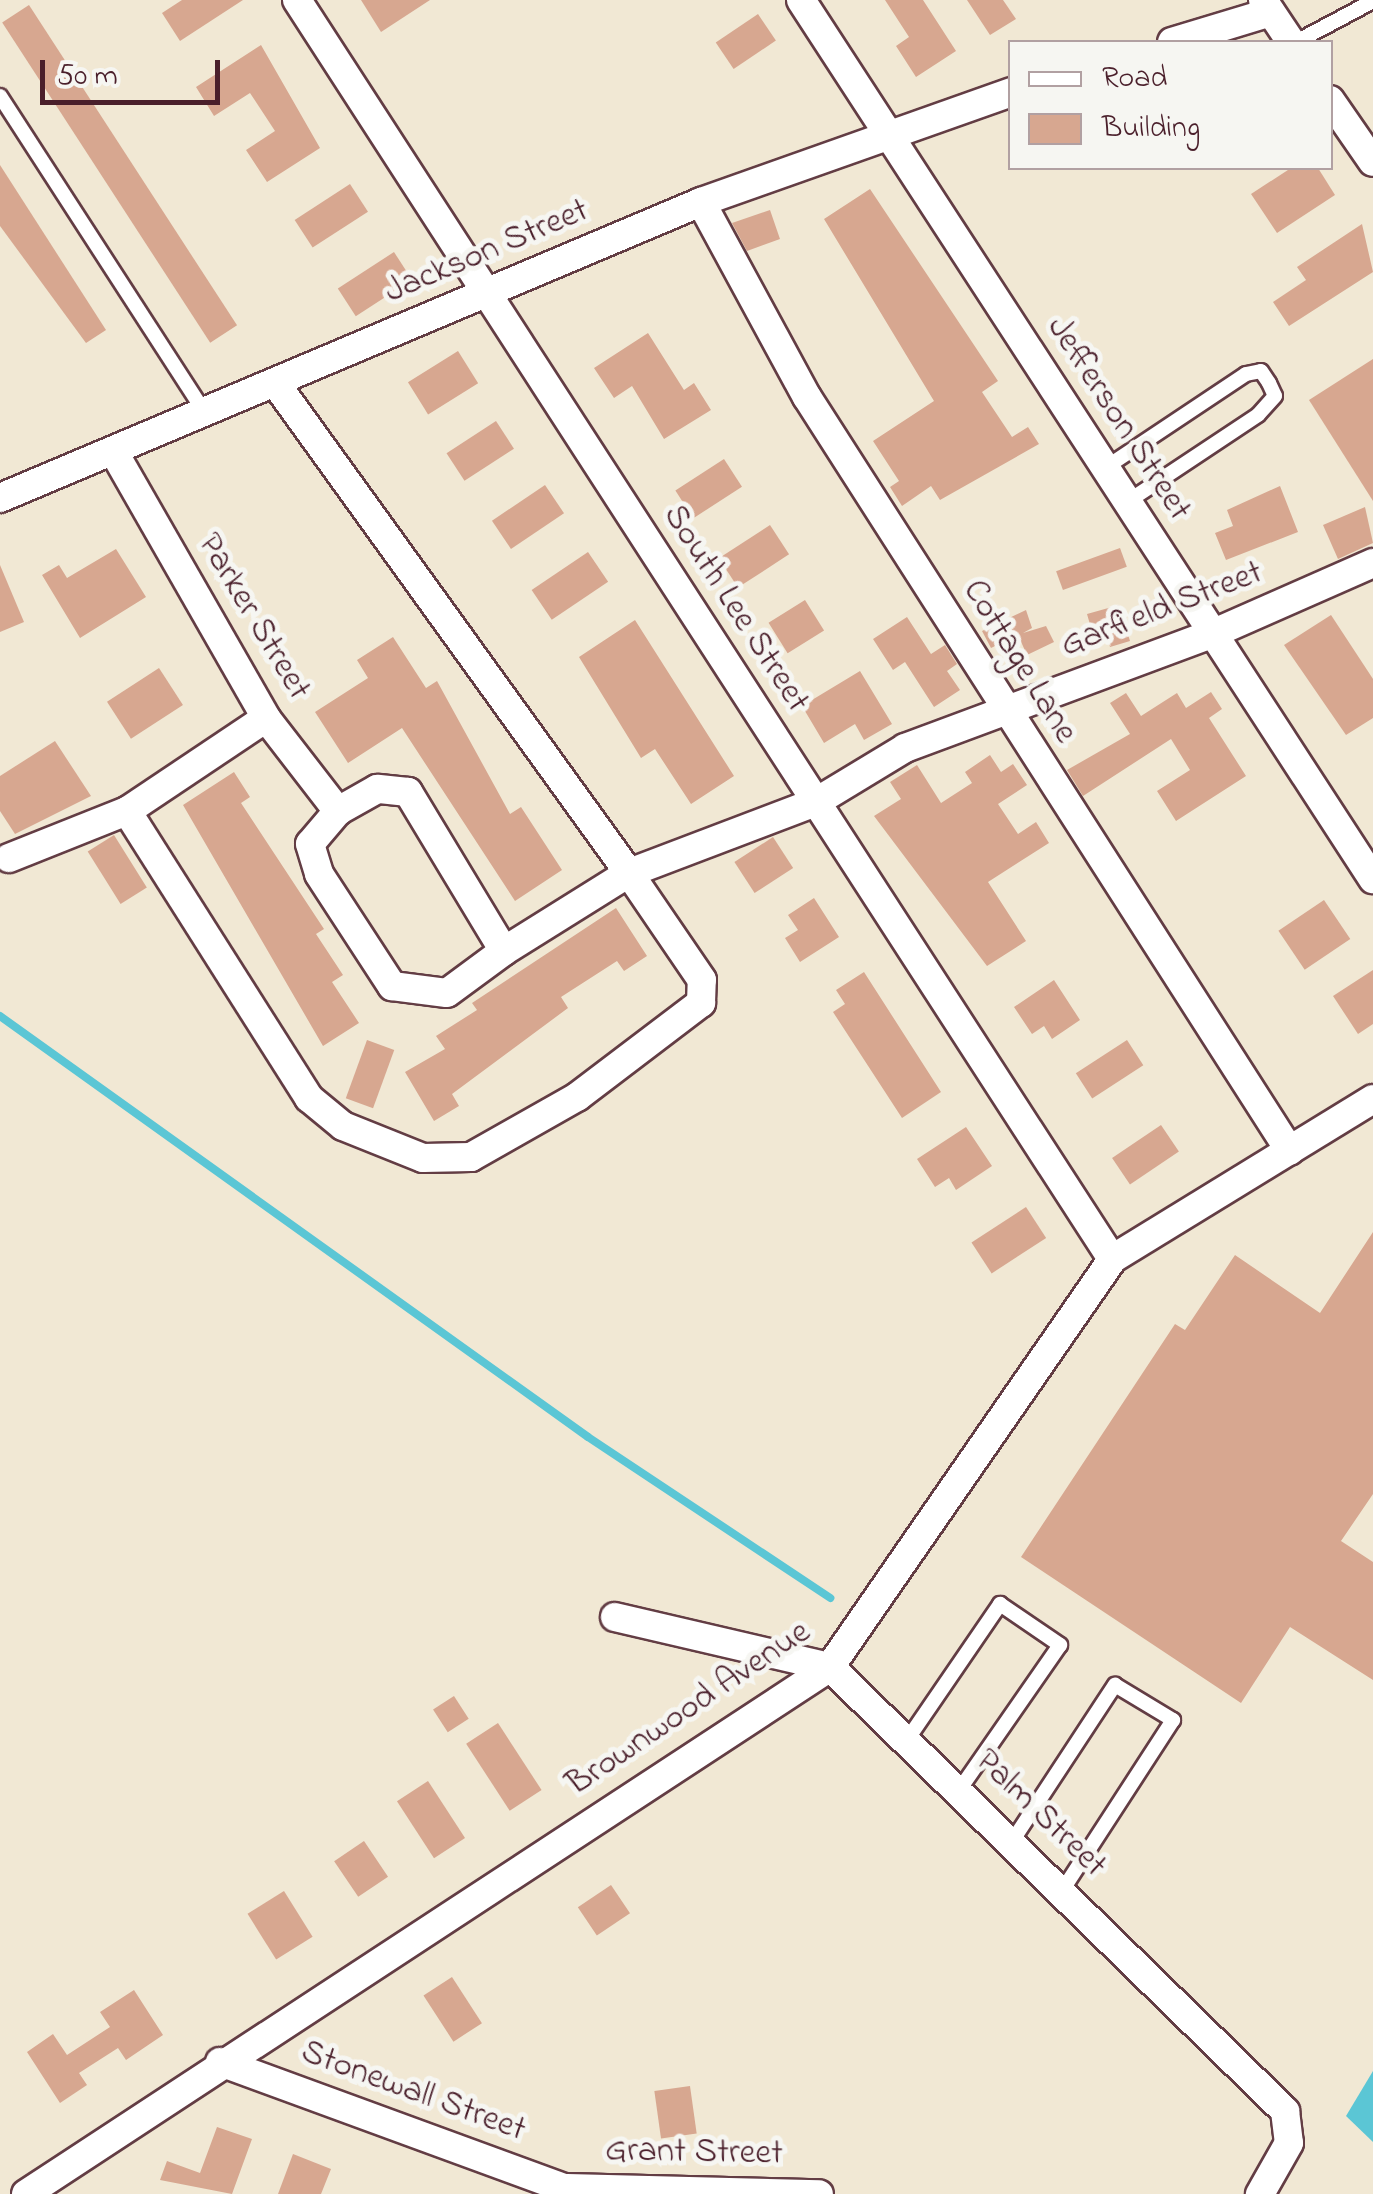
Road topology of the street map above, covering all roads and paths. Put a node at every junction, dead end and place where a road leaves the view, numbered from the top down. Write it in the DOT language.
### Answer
graph roads {
  1 [pos="297,0"];
  2 [pos="801,0"];
  3 [pos="1373,1"];
  4 [pos="1267,6"];
  5 [pos="1177,40"];
  6 [pos="1292,40"];
  7 [pos="1298,40"];
  8 [pos="1008,93"];
  9 [pos="0,96"];
  10 [pos="1333,104"];
  11 [pos="888,130"];
  12 [pos="1373,162"];
  13 [pos="701,202"];
  14 [pos="485,292"];
  15 [pos="276,384"];
  16 [pos="206,414"];
  17 [pos="114,454"];
  18 [pos="1105,468"];
  19 [pos="0,498"];
  20 [pos="1127,502"];
  21 [pos="1373,564"];
  22 [pos="1212,634"];
  23 [pos="1004,710"];
  24 [pos="266,718"];
  25 [pos="816,802"];
  26 [pos="128,811"];
  27 [pos="338,812"];
  28 [pos="8,858"];
  29 [pos="629,873"];
  30 [pos="1373,879"];
  31 [pos="504,951"];
  32 [pos="1373,1099"];
  33 [pos="1290,1150"];
  34 [pos="1112,1258"];
  35 [pos="615,1616"];
  36 [pos="830,1667"];
  37 [pos="907,1740"];
  38 [pos="960,1789"];
  39 [pos="1013,1840"];
  40 [pos="1064,1888"];
  41 [pos="220,2062"];
  42 [pos="574,2191"];
  43 [pos="26,2194"];
  44 [pos="819,2194"];
  45 [pos="1260,2194"];
  1 -- 14 [label="street, South Lee Street"];
  2 -- 11 [label="street, Jefferson Street"];
  3 -- 7 [label="lane"];
  4 -- 5 [label="street"];
  4 -- 6 [label="street"];
  8 -- 11 [label="street, Jackson Street"];
  9 -- 16 [label="lane"];
  10 -- 12 [label="street"];
  11 -- 13 [label="street, Jackson Street"];
  11 -- 18 [label="street, Jefferson Street"];
  13 -- 14 [label="street, Jackson Street"];
  13 -- 23 [label="street, Cottage Lane"];
  14 -- 15 [label="street, Jackson Street"];
  14 -- 25 [label="street, South Lee Street"];
  15 -- 16 [label="street, Jackson Street"];
  15 -- 29 [label="street"];
  16 -- 17 [label="street, Jackson Street"];
  17 -- 19 [label="street, Jackson Street"];
  17 -- 24 [label="street, Parker Street"];
  18 -- 20 [label="street, Jefferson Street"];
  18 -- 20 [label="lane"];
  20 -- 22 [label="street, Jefferson Street"];
  21 -- 22 [label="street, Garfield Street"];
  22 -- 23 [label="street, Garfield Street"];
  22 -- 30 [label="street, Jefferson Street"];
  23 -- 25 [label="street, Garfield Street"];
  23 -- 33 [label="street, Cottage Lane"];
  24 -- 26 [label="street"];
  24 -- 27 [label="street, Parker Street"];
  25 -- 29 [label="street, Garfield Street"];
  25 -- 34 [label="street, South Lee Street"];
  26 -- 28 [label="street"];
  26 -- 29 [label="street"];
  27 -- 31 [label="street"];
  27 -- 31 [label="street"];
  29 -- 31 [label="street, Garfield Street"];
  32 -- 33 [label="street, Brownwood Avenue"];
  33 -- 34 [label="street, Brownwood Avenue"];
  34 -- 36 [label="street, Brownwood Avenue"];
  35 -- 36 [label="street"];
  36 -- 37 [label="street, Palm Street"];
  36 -- 41 [label="street, Brownwood Avenue"];
  37 -- 38 [label="street, Palm Street"];
  37 -- 38 [label="lane"];
  38 -- 39 [label="street, Palm Street"];
  39 -- 40 [label="street, Palm Street"];
  39 -- 40 [label="lane"];
  40 -- 45 [label="street, Palm Street"];
  41 -- 42 [label="street, Stonewall Street"];
  41 -- 43 [label="street, Brownwood Avenue"];
  42 -- 44 [label="street, Grant Street"];
}
